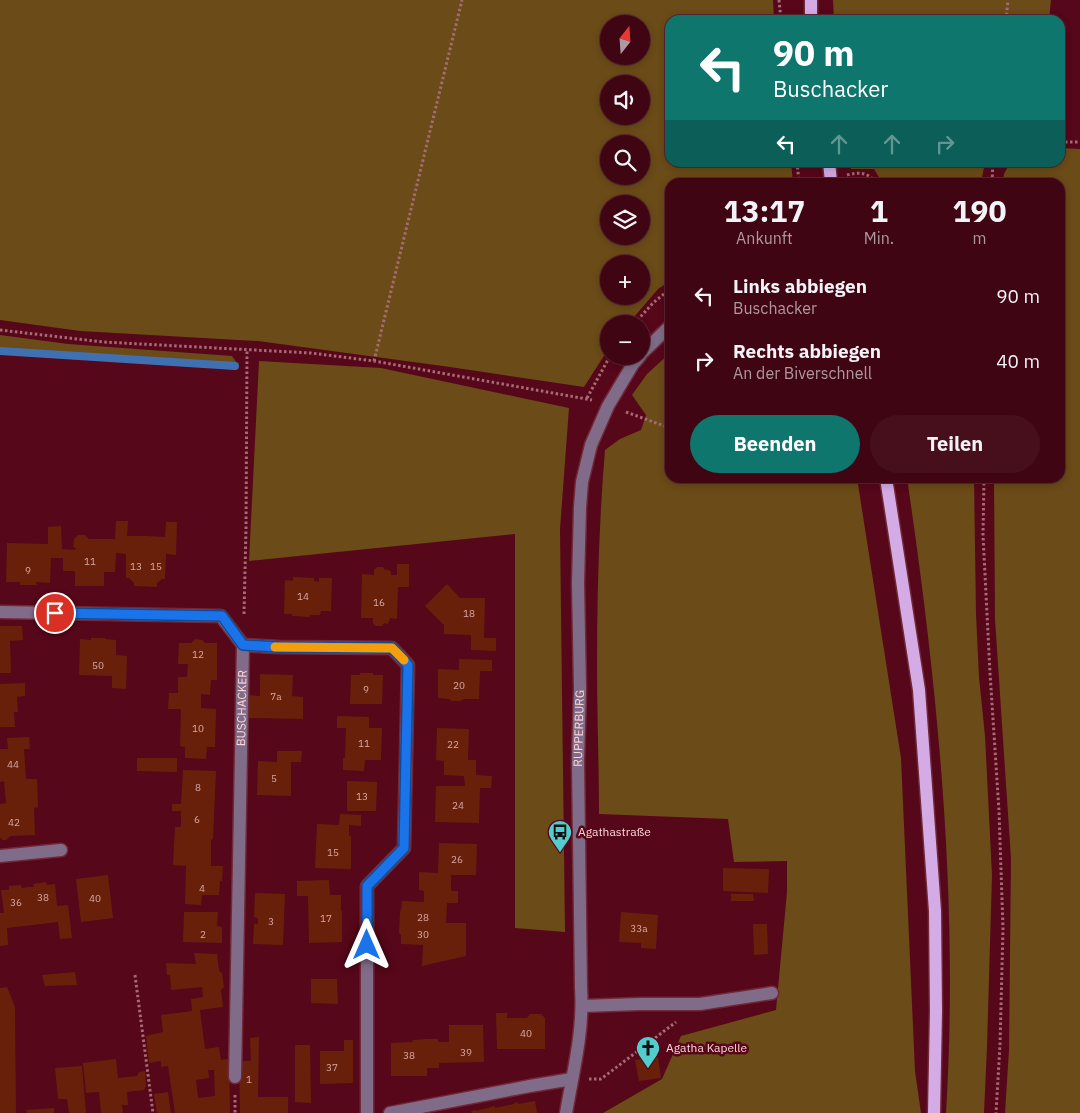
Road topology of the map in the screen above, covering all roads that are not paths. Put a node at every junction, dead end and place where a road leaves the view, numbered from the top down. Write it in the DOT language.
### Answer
graph roads {
  1 [pos="811,0"];
  2 [pos="811,15"];
  3 [pos="665,331"];
  4 [pos="650,345"];
  5 [pos="632,365"];
  6 [pos="887,483"];
  7 [pos="0,612"];
  8 [pos="243,645"];
  9 [pos="62,850"];
  10 [pos="0,856"];
  11 [pos="772,993"];
  12 [pos="582,1006"];
  13 [pos="235,1077"];
  14 [pos="572,1079"];
  15 [pos="367,1113"];
  16 [pos="390,1113"];
  17 [pos="566,1113"];
  18 [pos="934,1113"];
  1 -- 2 [label="main road"];
  3 -- 4 [label="street, RUPPERBURG"];
  5 -- 12 [label="street, RUPPERBURG"];
  6 -- 18 [label="main road"];
  7 -- 8 [label="street"];
  8 -- 13 [label="street, BUSCHACKER"];
  8 -- 15 [label="street"];
  9 -- 10 [label="street"];
  11 -- 12 [label="street"];
  12 -- 14 [label="street, RUPPERBURG"];
  14 -- 16 [label="street"];
  14 -- 17 [label="street, RUPPERBURG"];
}
